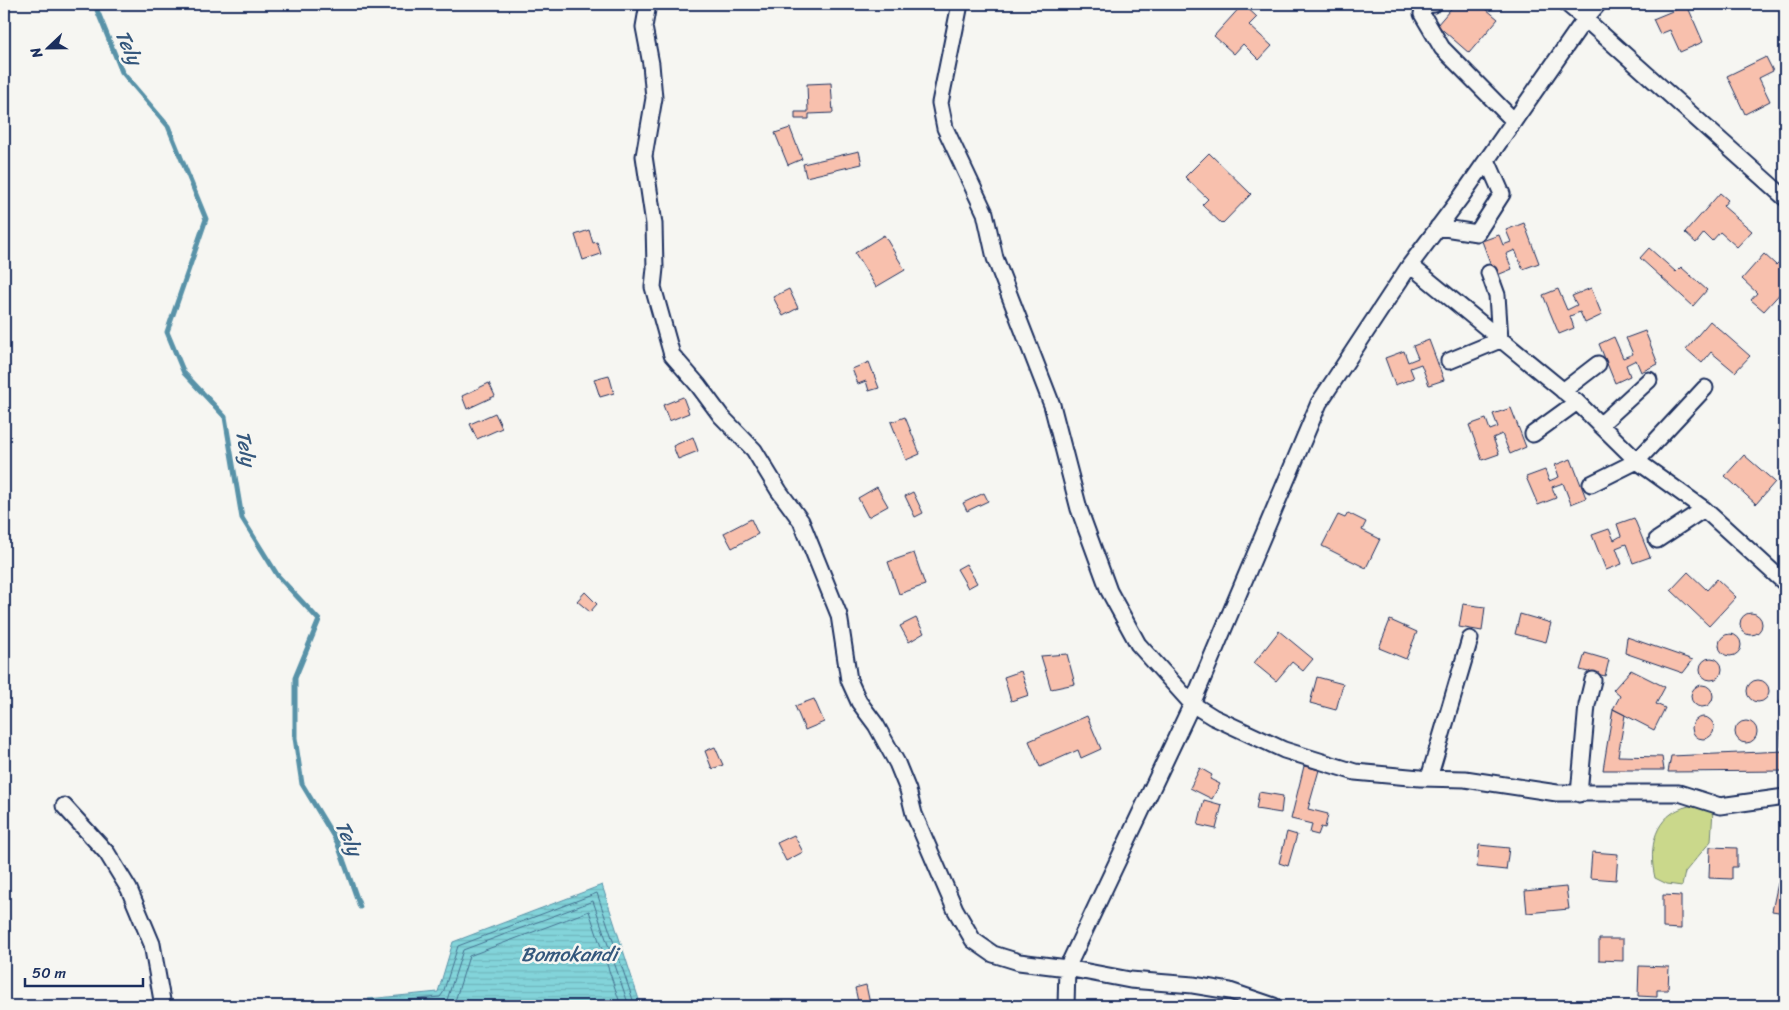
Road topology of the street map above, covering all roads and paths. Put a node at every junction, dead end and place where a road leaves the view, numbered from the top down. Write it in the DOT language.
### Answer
graph roads {
  1 [pos="648,4"];
  2 [pos="960,4"];
  3 [pos="1434,4"];
  4 [pos="1567,4"];
  5 [pos="1598,4"];
  6 [pos="1586,19"];
  7 [pos="1514,121"];
  8 [pos="1487,160"];
  9 [pos="1785,198"];
  10 [pos="1438,227"];
  11 [pos="1410,265"];
  12 [pos="1489,273"];
  13 [pos="1500,340"];
  14 [pos="1448,361"];
  15 [pos="1598,364"];
  16 [pos="1649,380"];
  17 [pos="1705,388"];
  18 [pos="1563,391"];
  19 [pos="1577,402"];
  20 [pos="1600,425"];
  21 [pos="1533,434"];
  22 [pos="1637,461"];
  23 [pos="1591,484"];
  24 [pos="1704,509"];
  25 [pos="1657,540"];
  26 [pos="1785,583"];
  27 [pos="1470,639"];
  28 [pos="1593,680"];
  29 [pos="1192,704"];
  30 [pos="1429,778"];
  31 [pos="1579,794"];
  32 [pos="1785,796"];
  33 [pos="64,806"];
  34 [pos="1067,968"];
  35 [pos="163,1006"];
  36 [pos="1066,1006"];
  37 [pos="1274,1006"];
  1 -- 34 [label="street"];
  2 -- 29 [label="street"];
  3 -- 7 [label="street"];
  4 -- 6 [label="street"];
  5 -- 6 [label="street"];
  6 -- 7 [label="street"];
  6 -- 9 [label="street"];
  7 -- 8 [label="street"];
  8 -- 10 [label="street"];
  8 -- 10 [label="street"];
  10 -- 11 [label="street"];
  11 -- 13 [label="street"];
  11 -- 29 [label="street"];
  12 -- 13 [label="street"];
  13 -- 14 [label="street"];
  13 -- 18 [label="street"];
  15 -- 18 [label="street"];
  16 -- 20 [label="street"];
  17 -- 22 [label="street"];
  18 -- 19 [label="street"];
  19 -- 20 [label="street"];
  19 -- 21 [label="street"];
  20 -- 22 [label="street"];
  22 -- 23 [label="street"];
  22 -- 24 [label="street"];
  24 -- 25 [label="street"];
  24 -- 26 [label="street"];
  27 -- 30 [label="street"];
  28 -- 31 [label="street"];
  29 -- 30 [label="street"];
  29 -- 34 [label="street"];
  30 -- 31 [label="street"];
  31 -- 32 [label="street"];
  33 -- 35 [label="street"];
  34 -- 36 [label="street"];
  34 -- 37 [label="street"];
}
